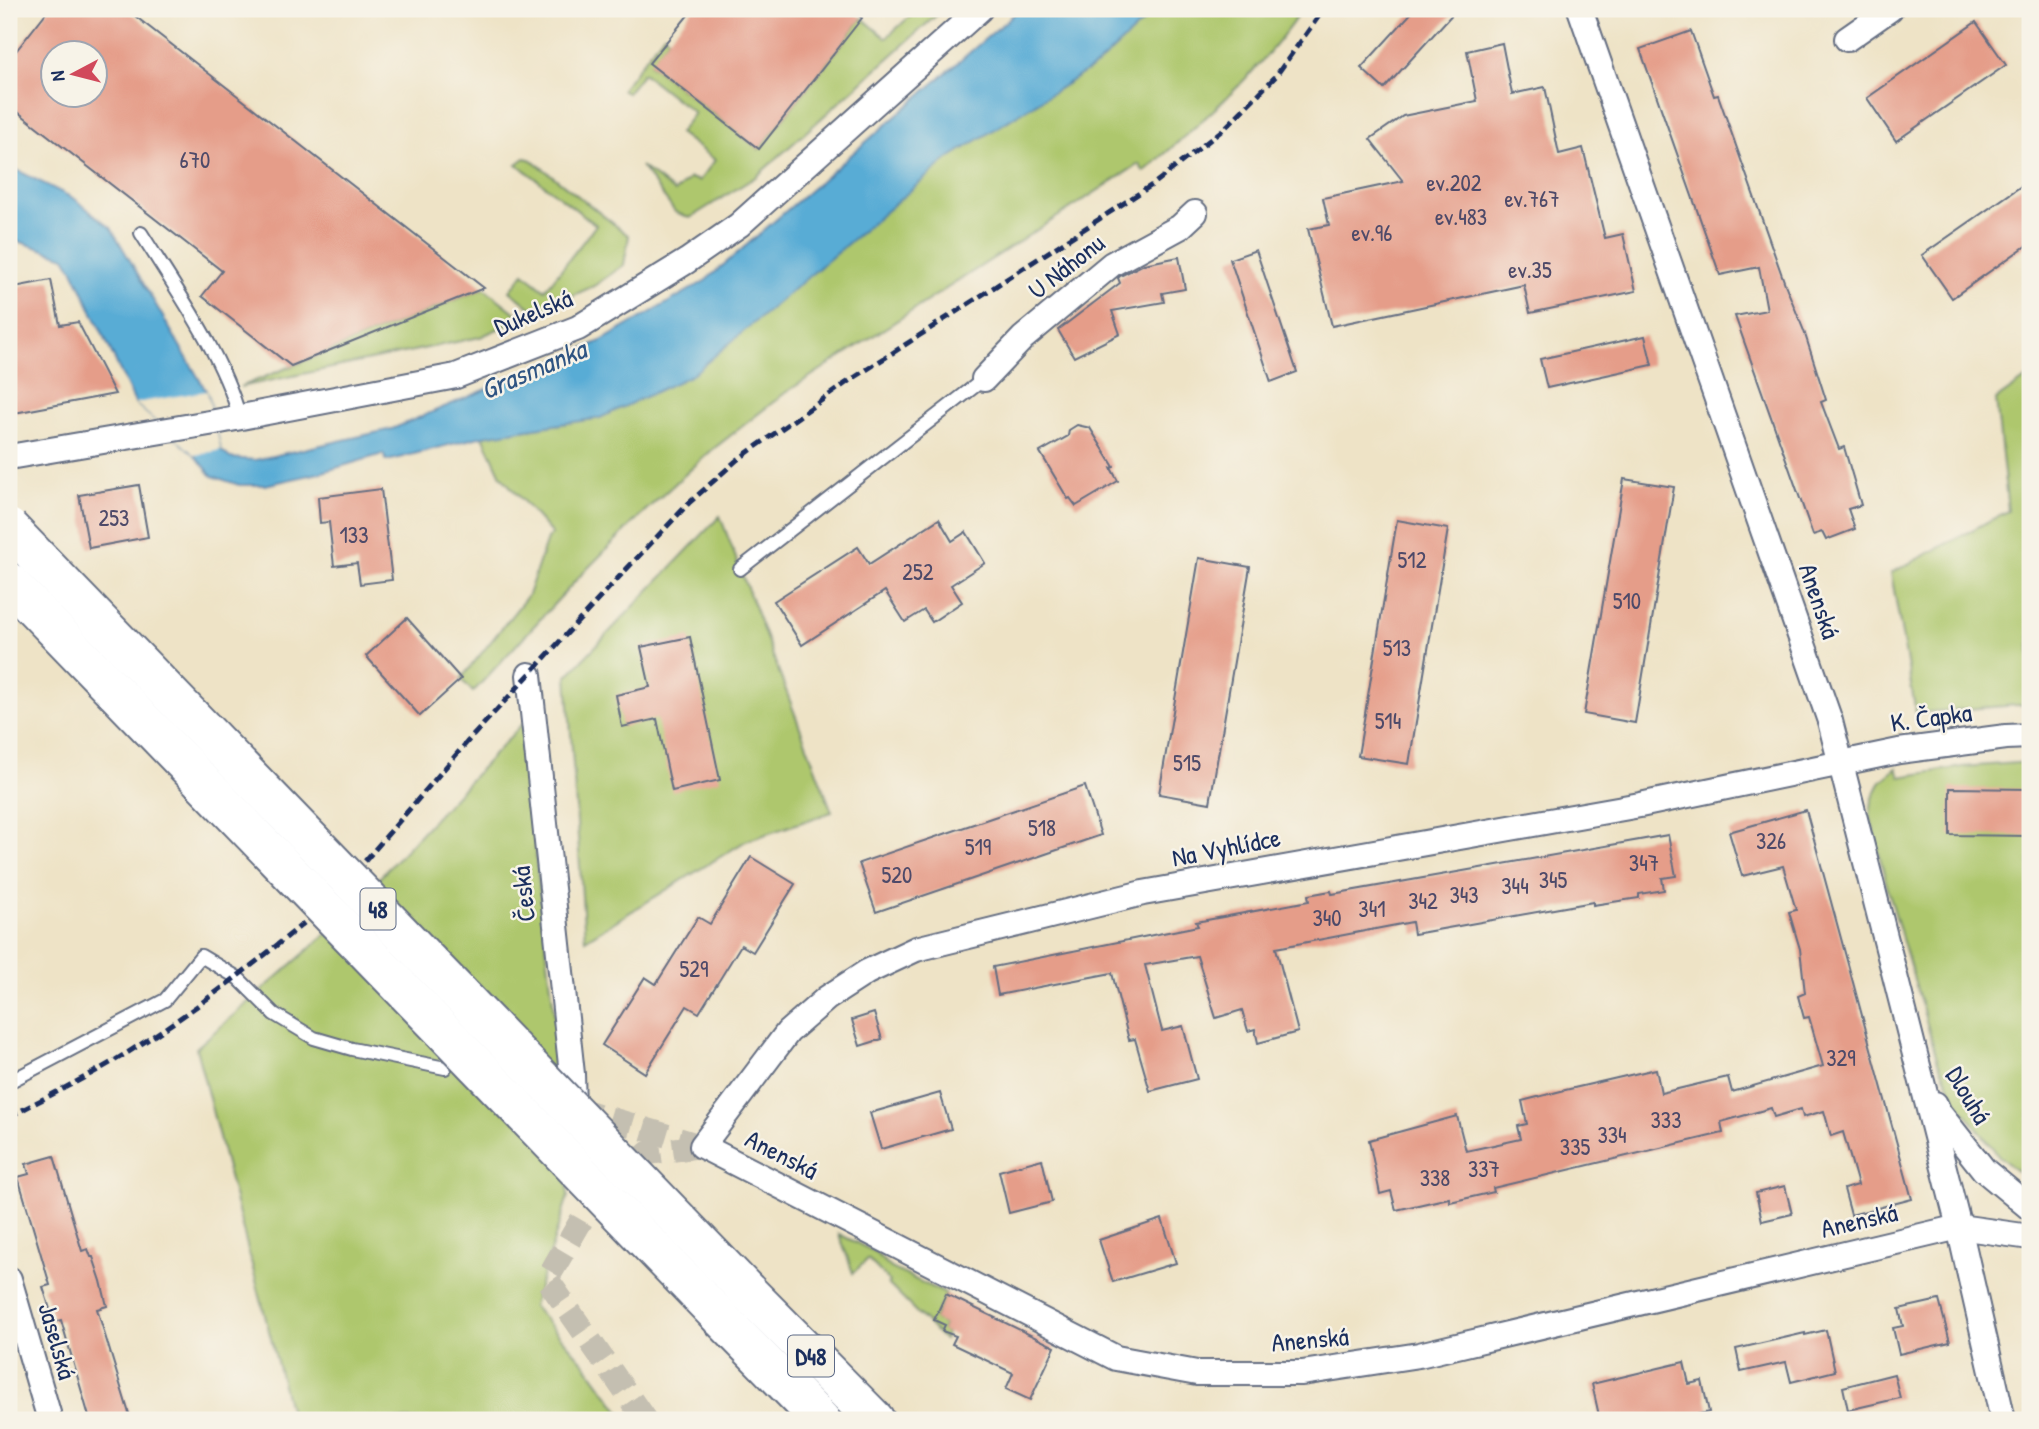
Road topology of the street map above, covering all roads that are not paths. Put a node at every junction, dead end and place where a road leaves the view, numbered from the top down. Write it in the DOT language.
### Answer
graph roads {
  1 [pos="1580,9"];
  2 [pos="1890,9"];
  3 [pos="978,10"];
  4 [pos="1847,39"];
  5 [pos="1195,213"];
  6 [pos="141,233"];
  7 [pos="984,379"];
  8 [pos="240,418"];
  9 [pos="9,457"];
  10 [pos="9,527"];
  11 [pos="740,569"];
  12 [pos="9,582"];
  13 [pos="529,675"];
  14 [pos="2030,736"];
  15 [pos="1841,764"];
  16 [pos="445,1068"];
  17 [pos="1919,1069"];
  18 [pos="9,1082"];
  19 [pos="573,1107"];
  20 [pos="702,1146"];
  21 [pos="2030,1208"];
  22 [pos="1959,1227"];
  23 [pos="2030,1237"];
  24 [pos="9,1279"];
  25 [pos="747,1291"];
  26 [pos="720,1317"];
  27 [pos="50,1420"];
  28 [pos="821,1420"];
  29 [pos="875,1420"];
  30 [pos="2003,1420"];
  1 -- 15 [label="street, Anenská"];
  2 -- 4 [label="street"];
  3 -- 8 [label="street, Dukelská"];
  5 -- 7 [label="street, U Náhonu"];
  6 -- 8 [label="lane"];
  7 -- 11 [label="lane"];
  8 -- 9 [label="street, Dukelská"];
  10 -- 25 [label="highway, 48, bridge"];
  12 -- 26 [label="highway, 48, bridge"];
  13 -- 19 [label="street, Česká"];
  14 -- 15 [label="street, K. Čapka"];
  15 -- 17 [label="street, Anenská"];
  15 -- 20 [label="street, Na Vyhlídce"];
  16 -- 18 [label="lane"];
  17 -- 21 [label="street, Dlouhá"];
  17 -- 22 [label="street, Anenská"];
  20 -- 22 [label="street, Anenská"];
  22 -- 23 [label="street"];
  22 -- 30 [label="street, Anenská"];
  24 -- 27 [label="street, Jaselská"];
  25 -- 29 [label="highway, D48"];
  26 -- 28 [label="highway, D48"];
}
